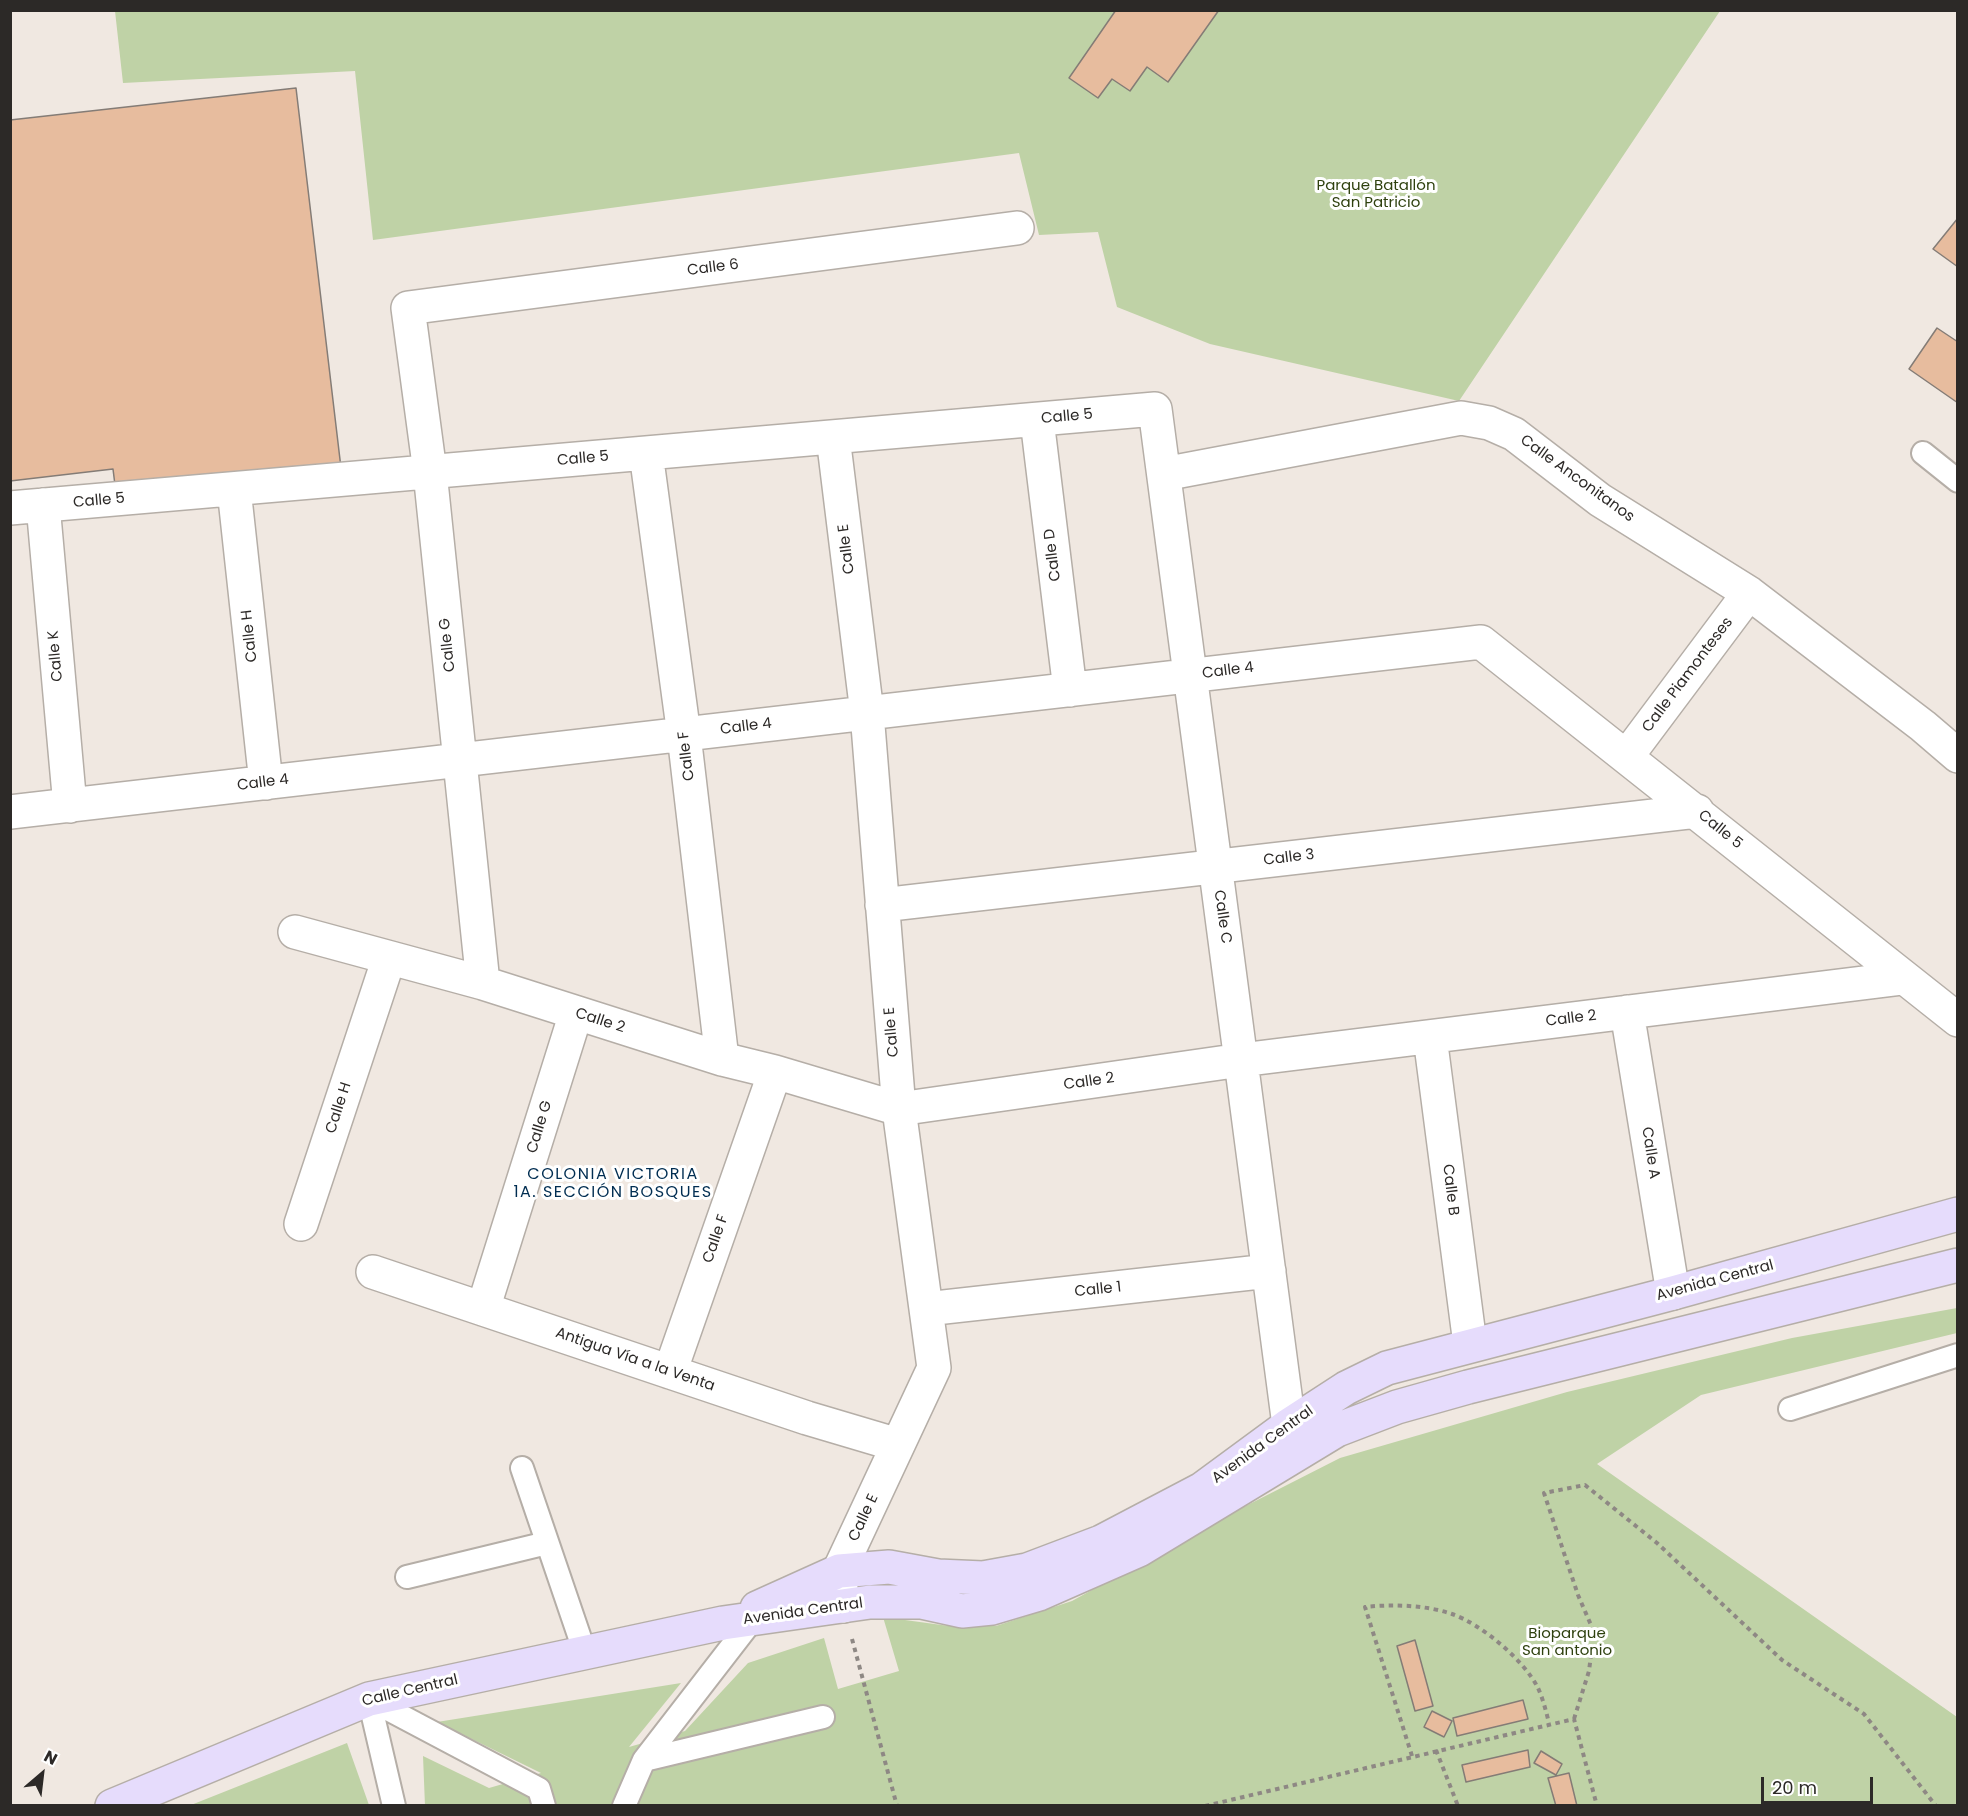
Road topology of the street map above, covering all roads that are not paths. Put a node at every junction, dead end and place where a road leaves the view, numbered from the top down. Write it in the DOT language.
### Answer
graph roads {
  1 [pos="1017,228"];
  2 [pos="408,308"];
  3 [pos="1155,409"];
  4 [pos="1037,420"];
  5 [pos="833,437"];
  6 [pos="646,453"];
  7 [pos="1923,453"];
  8 [pos="430,472"];
  9 [pos="1164,474"];
  10 [pos="1958,481"];
  11 [pos="234,489"];
  12 [pos="43,506"];
  13 [pos="10,508"];
  14 [pos="1749,593"];
  15 [pos="1481,642"];
  16 [pos="1190,676"];
  17 [pos="1070,690"];
  18 [pos="867,713"];
  19 [pos="684,735"];
  20 [pos="1627,756"];
  21 [pos="1958,756"];
  22 [pos="461,760"];
  23 [pos="266,783"];
  24 [pos="70,806"];
  25 [pos="1697,811"];
  26 [pos="10,812"];
  27 [pos="1215,867"];
  28 [pos="882,905"];
  29 [pos="295,932"];
  30 [pos="389,958"];
  31 [pos="1903,978"];
  32 [pos="483,983"];
  33 [pos="1627,1012"];
  34 [pos="576,1013"];
  35 [pos="1958,1020"];
  36 [pos="1430,1037"];
  37 [pos="722,1059"];
  38 [pos="1241,1060"];
  39 [pos="775,1072"];
  40 [pos="899,1109"];
  41 [pos="1958,1214"];
  42 [pos="301,1224"];
  43 [pos="1958,1265"];
  44 [pos="1269,1271"];
  45 [pos="373,1272"];
  46 [pos="1673,1293"];
  47 [pos="483,1309"];
  48 [pos="926,1309"];
  49 [pos="1470,1344"];
  50 [pos="1958,1355"];
  51 [pos="670,1372"];
  52 [pos="1790,1409"];
  53 [pos="1289,1425"];
  54 [pos="898,1445"];
  55 [pos="522,1468"];
  56 [pos="547,1543"];
  57 [pos="839,1571"];
  58 [pos="407,1577"];
  59 [pos="843,1606"];
  60 [pos="742,1618"];
  61 [pos="585,1653"];
  62 [pos="369,1699"];
  63 [pos="823,1717"];
  64 [pos="644,1760"];
  65 [pos="112,1806"];
  66 [pos="394,1806"];
  67 [pos="544,1806"];
  68 [pos="624,1806"];
  1 -- 2 [label="street, Calle 6"];
  2 -- 8 [label="street, Calle G"];
  3 -- 4 [label="street, Calle 5"];
  3 -- 9 [label="street, Calle C"];
  4 -- 5 [label="street, Calle 5"];
  4 -- 17 [label="street, Calle D"];
  5 -- 6 [label="street, Calle 5"];
  5 -- 18 [label="street, Calle E"];
  6 -- 8 [label="street, Calle 5"];
  6 -- 19 [label="street, Calle F"];
  7 -- 10 [label="lane"];
  8 -- 11 [label="street, Calle 5"];
  8 -- 22 [label="street, Calle G"];
  9 -- 14 [label="street, Calle Anconitanos"];
  9 -- 16 [label="street, Calle C"];
  11 -- 12 [label="street, Calle 5"];
  11 -- 23 [label="street, Calle H"];
  12 -- 13 [label="street, Calle 5"];
  12 -- 24 [label="street, Calle K"];
  14 -- 20 [label="street, Calle Piamonteses"];
  14 -- 21 [label="street, Calle Anconitanos"];
  15 -- 16 [label="street, Calle 4"];
  15 -- 20 [label="street, Calle 5"];
  16 -- 17 [label="street, Calle 4"];
  16 -- 27 [label="street, Calle C"];
  17 -- 18 [label="street, Calle 4"];
  18 -- 19 [label="street, Calle 4"];
  18 -- 28 [label="street, Calle E"];
  19 -- 22 [label="street, Calle 4"];
  19 -- 37 [label="street, Calle F"];
  20 -- 25 [label="street, Calle 5"];
  22 -- 23 [label="street, Calle 4"];
  22 -- 32 [label="street, Calle G"];
  23 -- 24 [label="street, Calle 4"];
  24 -- 26 [label="street, Calle 4"];
  25 -- 27 [label="street, Calle 3"];
  25 -- 31 [label="street, Calle 5"];
  27 -- 28 [label="street, Calle 3"];
  27 -- 38 [label="street, Calle C"];
  28 -- 40 [label="street, Calle E"];
  29 -- 30 [label="street, Calle 2"];
  30 -- 32 [label="street, Calle 2"];
  30 -- 42 [label="street, Calle H"];
  31 -- 33 [label="street, Calle 2"];
  31 -- 35 [label="street, Calle 5"];
  32 -- 34 [label="street, Calle 2"];
  33 -- 36 [label="street, Calle 2"];
  33 -- 46 [label="street, Calle A"];
  34 -- 37 [label="street, Calle 2"];
  34 -- 47 [label="street, Calle G"];
  36 -- 38 [label="street, Calle 2"];
  36 -- 49 [label="street, Calle B"];
  37 -- 39 [label="street, Calle 2"];
  38 -- 40 [label="street, Calle 2"];
  38 -- 44 [label="street, Calle C"];
  39 -- 40 [label="street, Calle 2"];
  39 -- 51 [label="street, Calle F"];
  40 -- 48 [label="street, Calle E"];
  41 -- 46 [label="street, Avenida Central"];
  43 -- 59 [label="street, Avenida Central"];
  44 -- 48 [label="street, Calle 1"];
  44 -- 53 [label="street, Calle C"];
  45 -- 47 [label="street, Antigua Vía a la Venta"];
  46 -- 49 [label="street, Avenida Central"];
  47 -- 51 [label="street, Antigua Vía a la Venta"];
  48 -- 54 [label="street, Calle E"];
  49 -- 53 [label="street, Avenida Central"];
  50 -- 52 [label="lane"];
  51 -- 54 [label="street, Antigua Vía a la Venta"];
  53 -- 57 [label="street, Avenida Central"];
  54 -- 57 [label="street, Calle E"];
  55 -- 56 [label="lane"];
  56 -- 58 [label="lane"];
  56 -- 61 [label="lane"];
  57 -- 59 [label="street"];
  57 -- 60 [label="street, Avenida Central"];
  59 -- 60 [label="street, Avenida Central"];
  60 -- 61 [label="street, Calle Central"];
  60 -- 64 [label="lane"];
  61 -- 62 [label="street, Calle Central"];
  62 -- 65 [label="street, Calle Central"];
  62 -- 66 [label="lane"];
  62 -- 67 [label="lane"];
  63 -- 64 [label="lane"];
  64 -- 68 [label="lane"];
}
